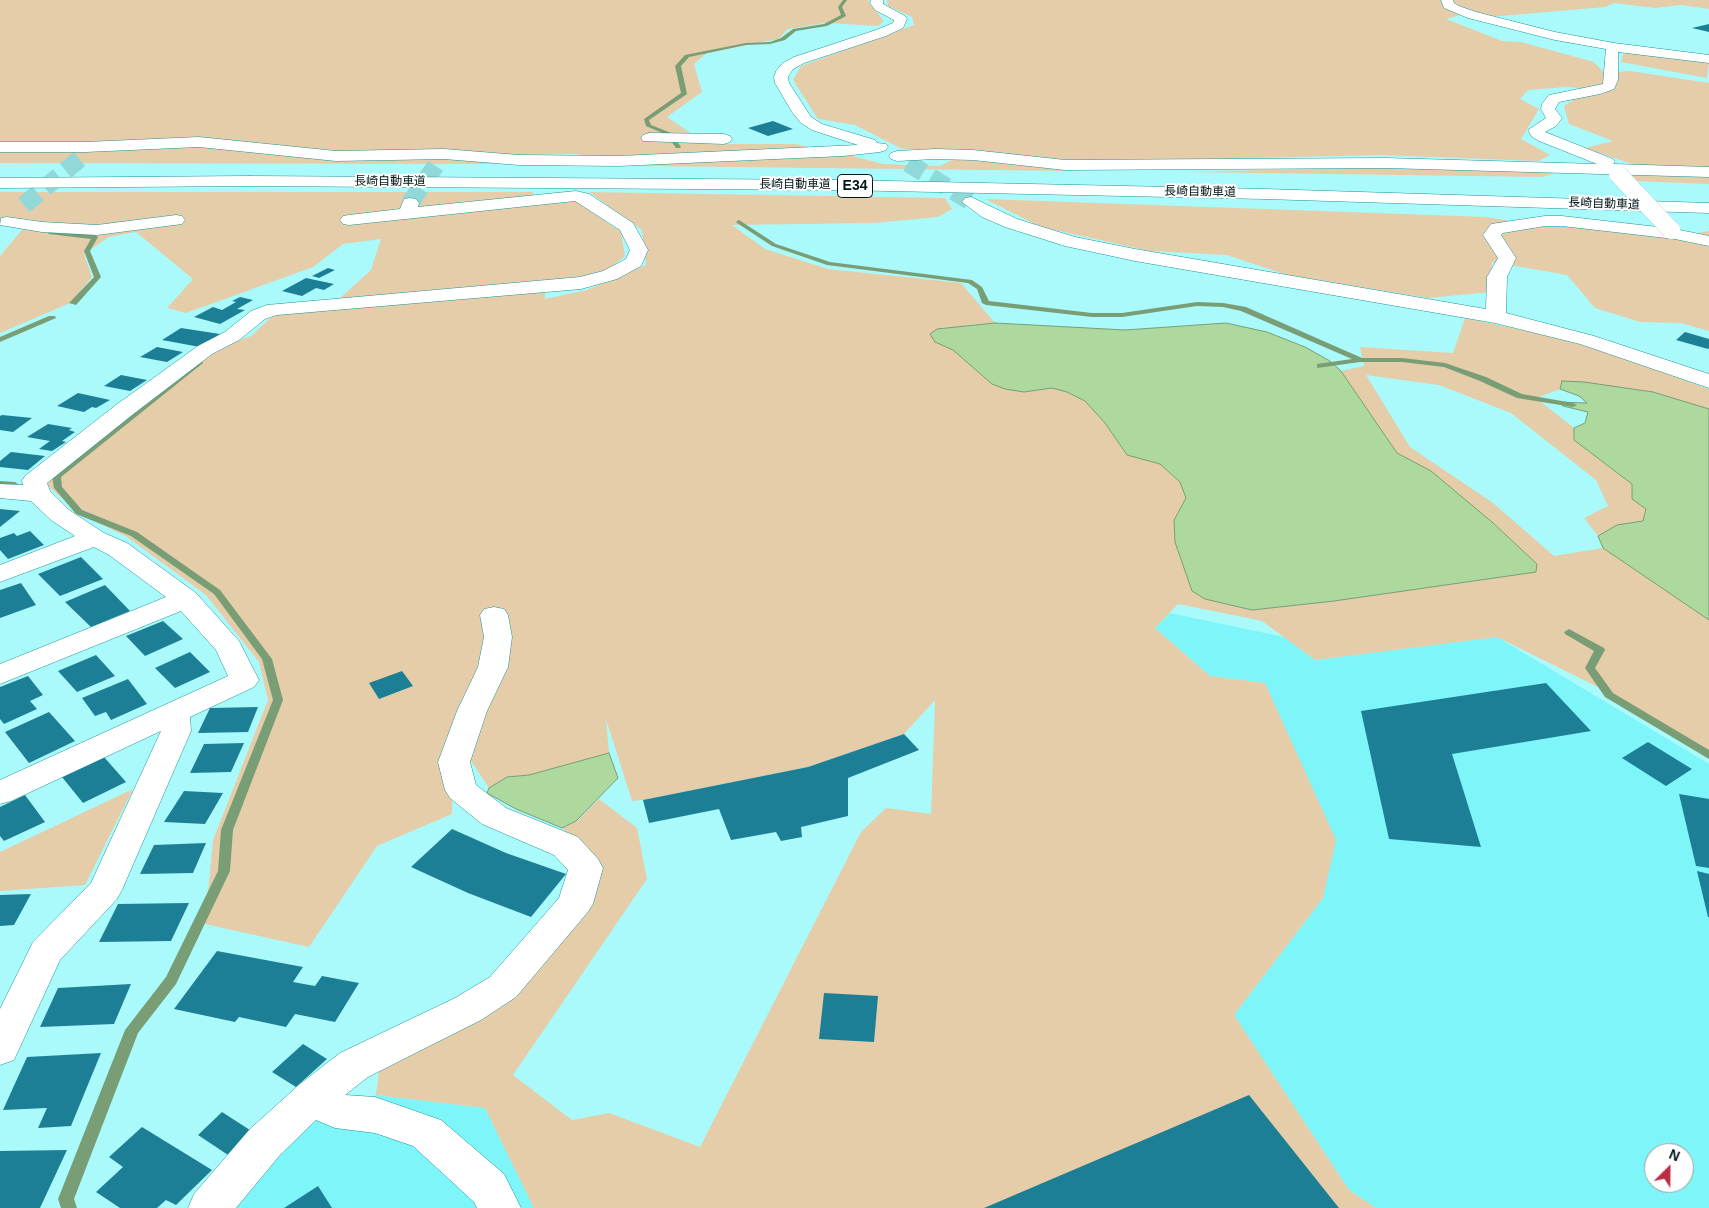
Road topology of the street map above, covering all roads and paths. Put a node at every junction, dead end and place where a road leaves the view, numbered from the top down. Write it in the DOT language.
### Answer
graph roads {
  1 [pos="877,0"];
  2 [pos="1448,0"];
  3 [pos="1614,47"];
  4 [pos="1709,59"];
  5 [pos="649,138"];
  6 [pos="735,140"];
  7 [pos="755,140"];
  8 [pos="0,147"];
  9 [pos="880,147"];
  10 [pos="0,172"];
  11 [pos="1616,172"];
  12 [pos="1709,172"];
  13 [pos="0,183"];
  14 [pos="1709,197"];
  15 [pos="971,202"];
  16 [pos="24,205"];
  17 [pos="1709,208"];
  18 [pos="176,220"];
  19 [pos="349,220"];
  20 [pos="4,222"];
  21 [pos="1673,232"];
  22 [pos="1709,241"];
  23 [pos="1496,317"];
  24 [pos="1709,381"];
  25 [pos="0,491"];
  26 [pos="38,494"];
  27 [pos="96,538"];
  28 [pos="0,574"];
  29 [pos="186,599"];
  30 [pos="494,615"];
  31 [pos="0,675"];
  32 [pos="175,712"];
  33 [pos="0,793"];
  34 [pos="0,1049"];
  35 [pos="314,1096"];
  36 [pos="209,1208"];
  37 [pos="500,1208"];
  1 -- 9 [label="main road"];
  2 -- 3 [label="main road"];
  3 -- 4 [label="main road"];
  3 -- 11 [label="main road"];
  5 -- 6 [label="main road"];
  7 -- 9 [label="main road"];
  8 -- 9 [label="main road"];
  9 -- 11 [label="main road"];
  10 -- 14 [label="main road, 長崎自動車道 / E34"];
  11 -- 12 [label="main road"];
  11 -- 21 [label="main road, bridge"];
  13 -- 17 [label="main road, 長崎自動車道 / E34"];
  15 -- 23 [label="main road"];
  16 -- 20 [label="main road"];
  18 -- 20 [label="main road"];
  19 -- 26 [label="main road"];
  21 -- 22 [label="main road"];
  21 -- 23 [label="main road"];
  23 -- 24 [label="main road"];
  25 -- 26 [label="main road"];
  26 -- 27 [label="main road"];
  27 -- 28 [label="main road"];
  27 -- 29 [label="main road"];
  29 -- 31 [label="main road"];
  29 -- 32 [label="main road"];
  30 -- 35 [label="main road"];
  32 -- 33 [label="main road"];
  32 -- 34 [label="main road"];
  35 -- 36 [label="main road"];
  35 -- 37 [label="main road"];
}
